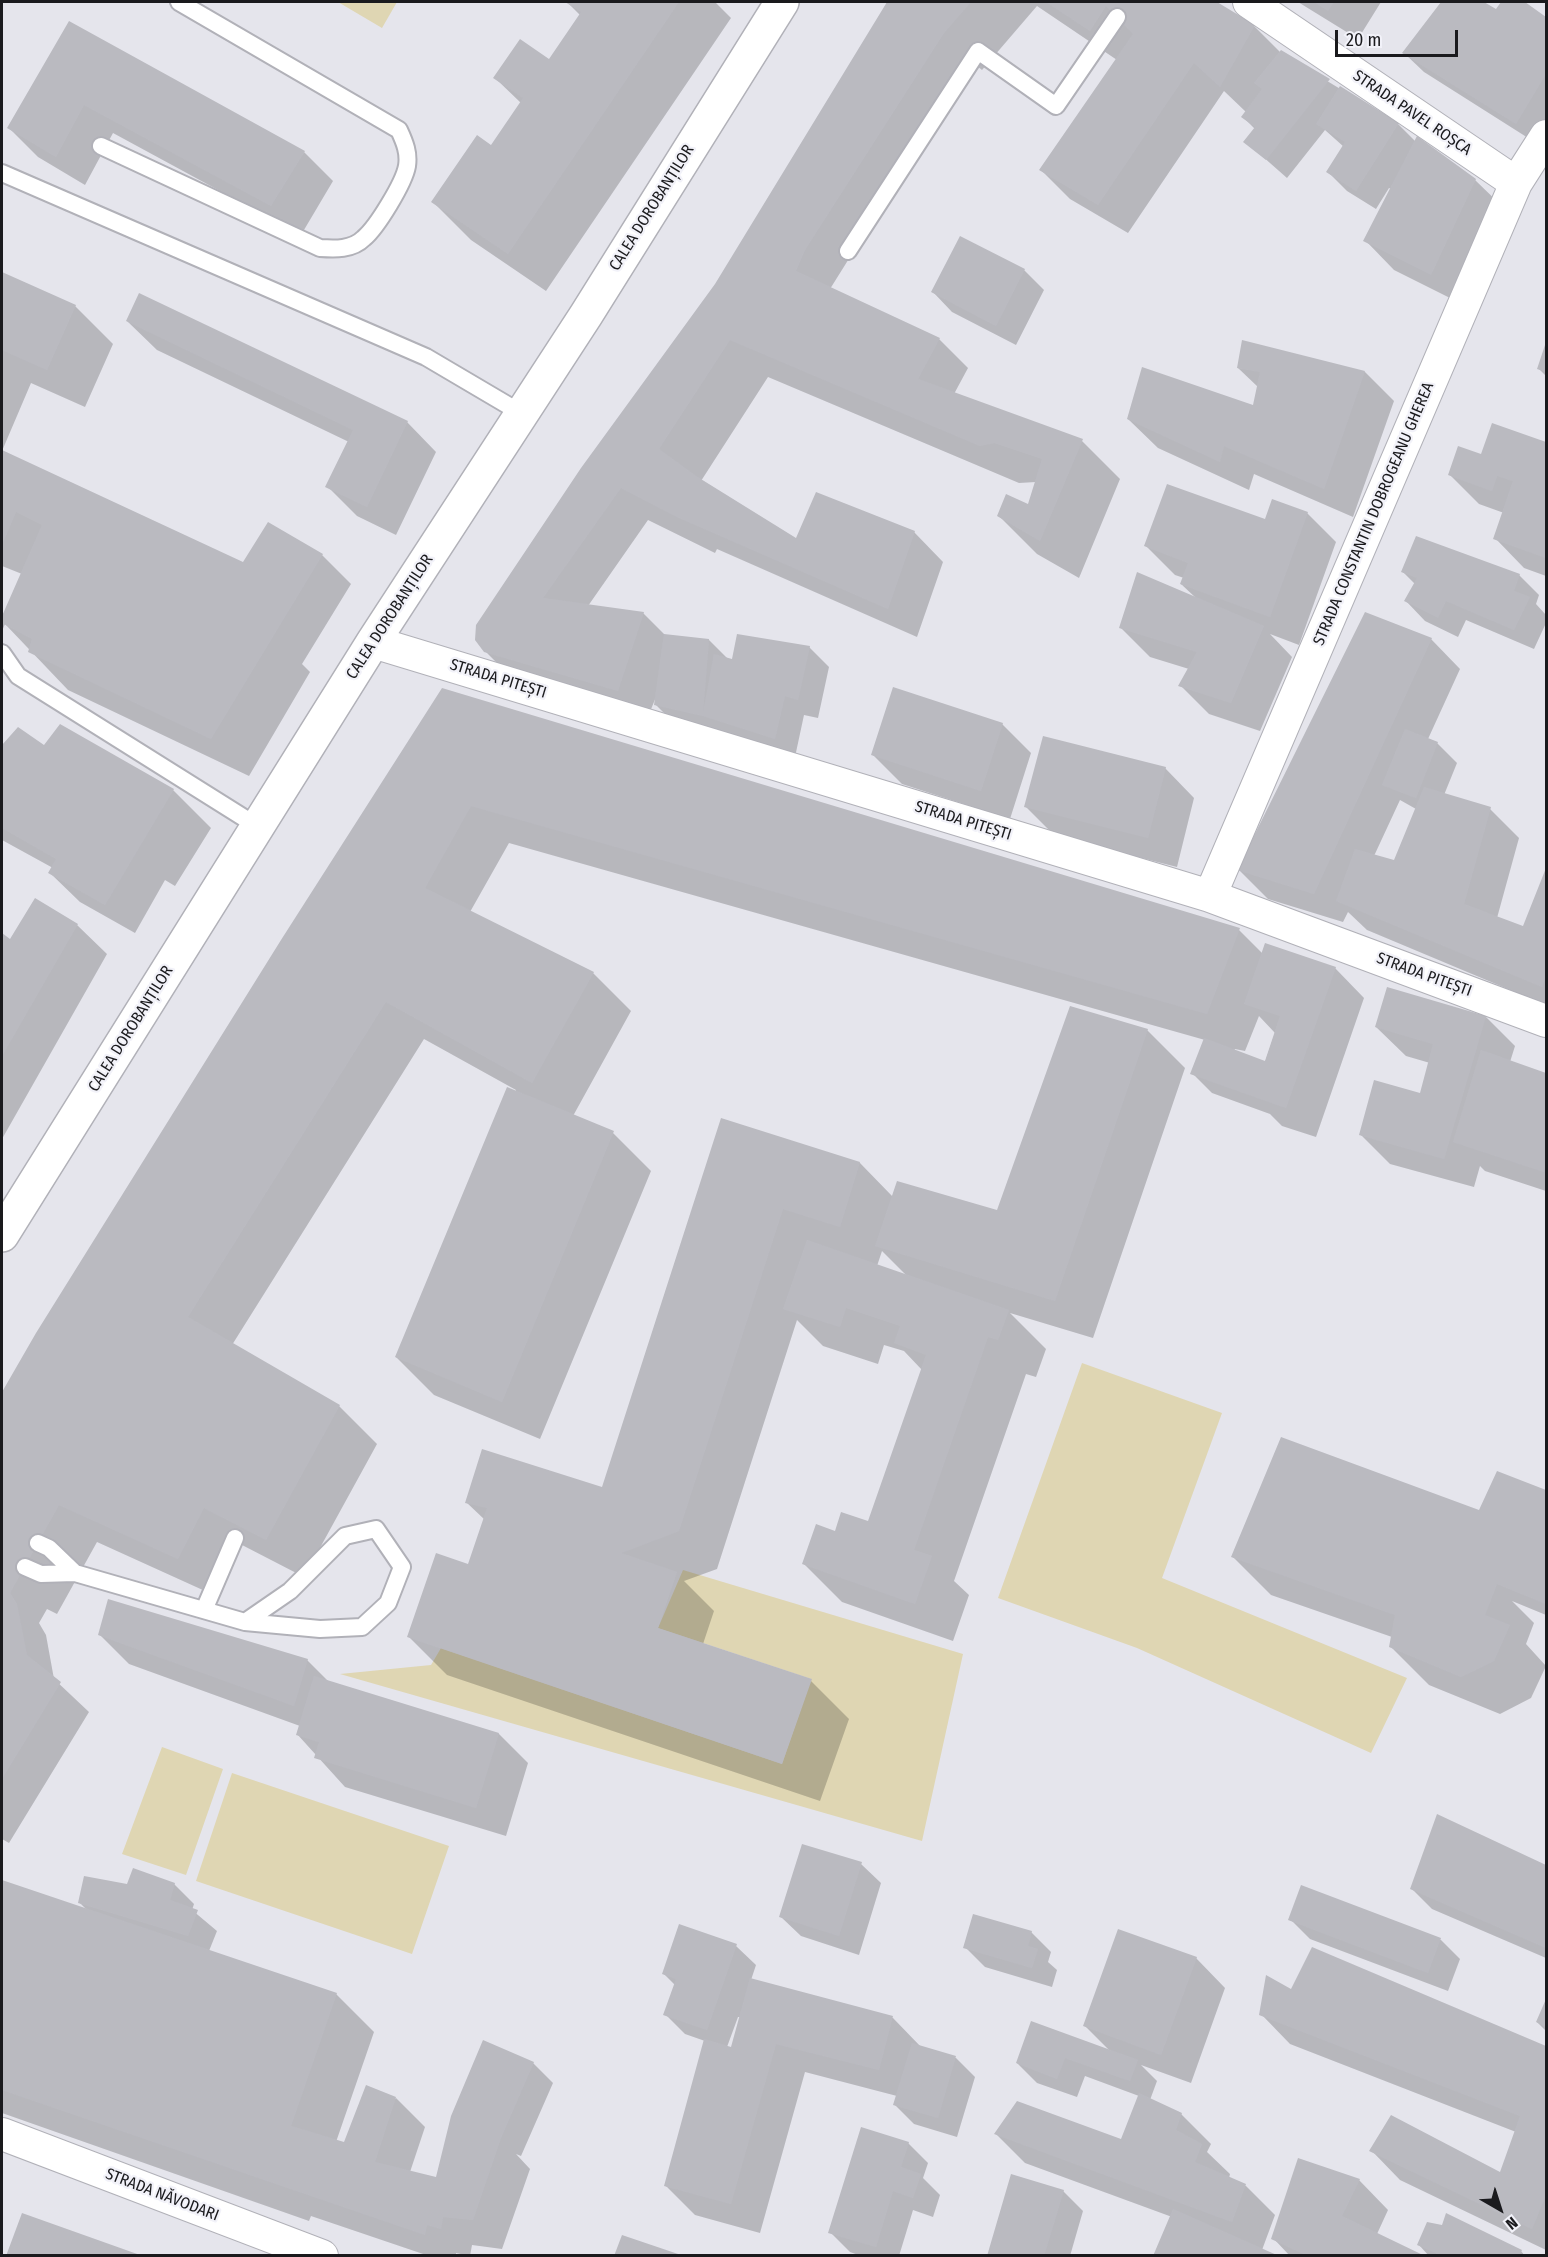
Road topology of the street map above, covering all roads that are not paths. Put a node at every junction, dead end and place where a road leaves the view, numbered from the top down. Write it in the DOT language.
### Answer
graph roads {
  1 [pos="179,2"];
  2 [pos="782,2"];
  3 [pos="1249,2"];
  4 [pos="1117,17"];
  5 [pos="1546,136"];
  6 [pos="101,146"];
  7 [pos="2,173"];
  8 [pos="1516,183"];
  9 [pos="848,251"];
  10 [pos="521,413"];
  11 [pos="373,642"];
  12 [pos="2,654"];
  13 [pos="257,826"];
  14 [pos="1210,896"];
  15 [pos="1546,1021"];
  16 [pos="2,1235"];
  17 [pos="235,1538"];
  18 [pos="38,1543"];
  19 [pos="25,1567"];
  20 [pos="75,1573"];
  21 [pos="204,1610"];
  22 [pos="245,1622"];
  23 [pos="2,2134"];
  24 [pos="322,2256"];
  1 -- 6 [label="lane"];
  2 -- 10 [label="main road, CALEA DOROBANȚILOR"];
  3 -- 8 [label="street, STRADA PAVEL ROȘCA"];
  4 -- 9 [label="lane"];
  5 -- 8 [label="street, STRADA CONSTANTIN DOBROGEANU GHEREA"];
  7 -- 10 [label="lane"];
  8 -- 14 [label="street, STRADA CONSTANTIN DOBROGEANU GHEREA"];
  10 -- 11 [label="main road, CALEA DOROBANȚILOR"];
  11 -- 13 [label="main road, CALEA DOROBANȚILOR"];
  11 -- 14 [label="street, STRADA PITEȘTI"];
  12 -- 13 [label="lane"];
  13 -- 16 [label="main road, CALEA DOROBANȚILOR"];
  14 -- 15 [label="street, STRADA PITEȘTI"];
  17 -- 21 [label="lane"];
  18 -- 20 [label="lane"];
  19 -- 20 [label="lane"];
  20 -- 21 [label="lane"];
  21 -- 22 [label="lane"];
  22 -- 22 [label="lane"];
  23 -- 24 [label="street, STRADA NĂVODARI"];
}
